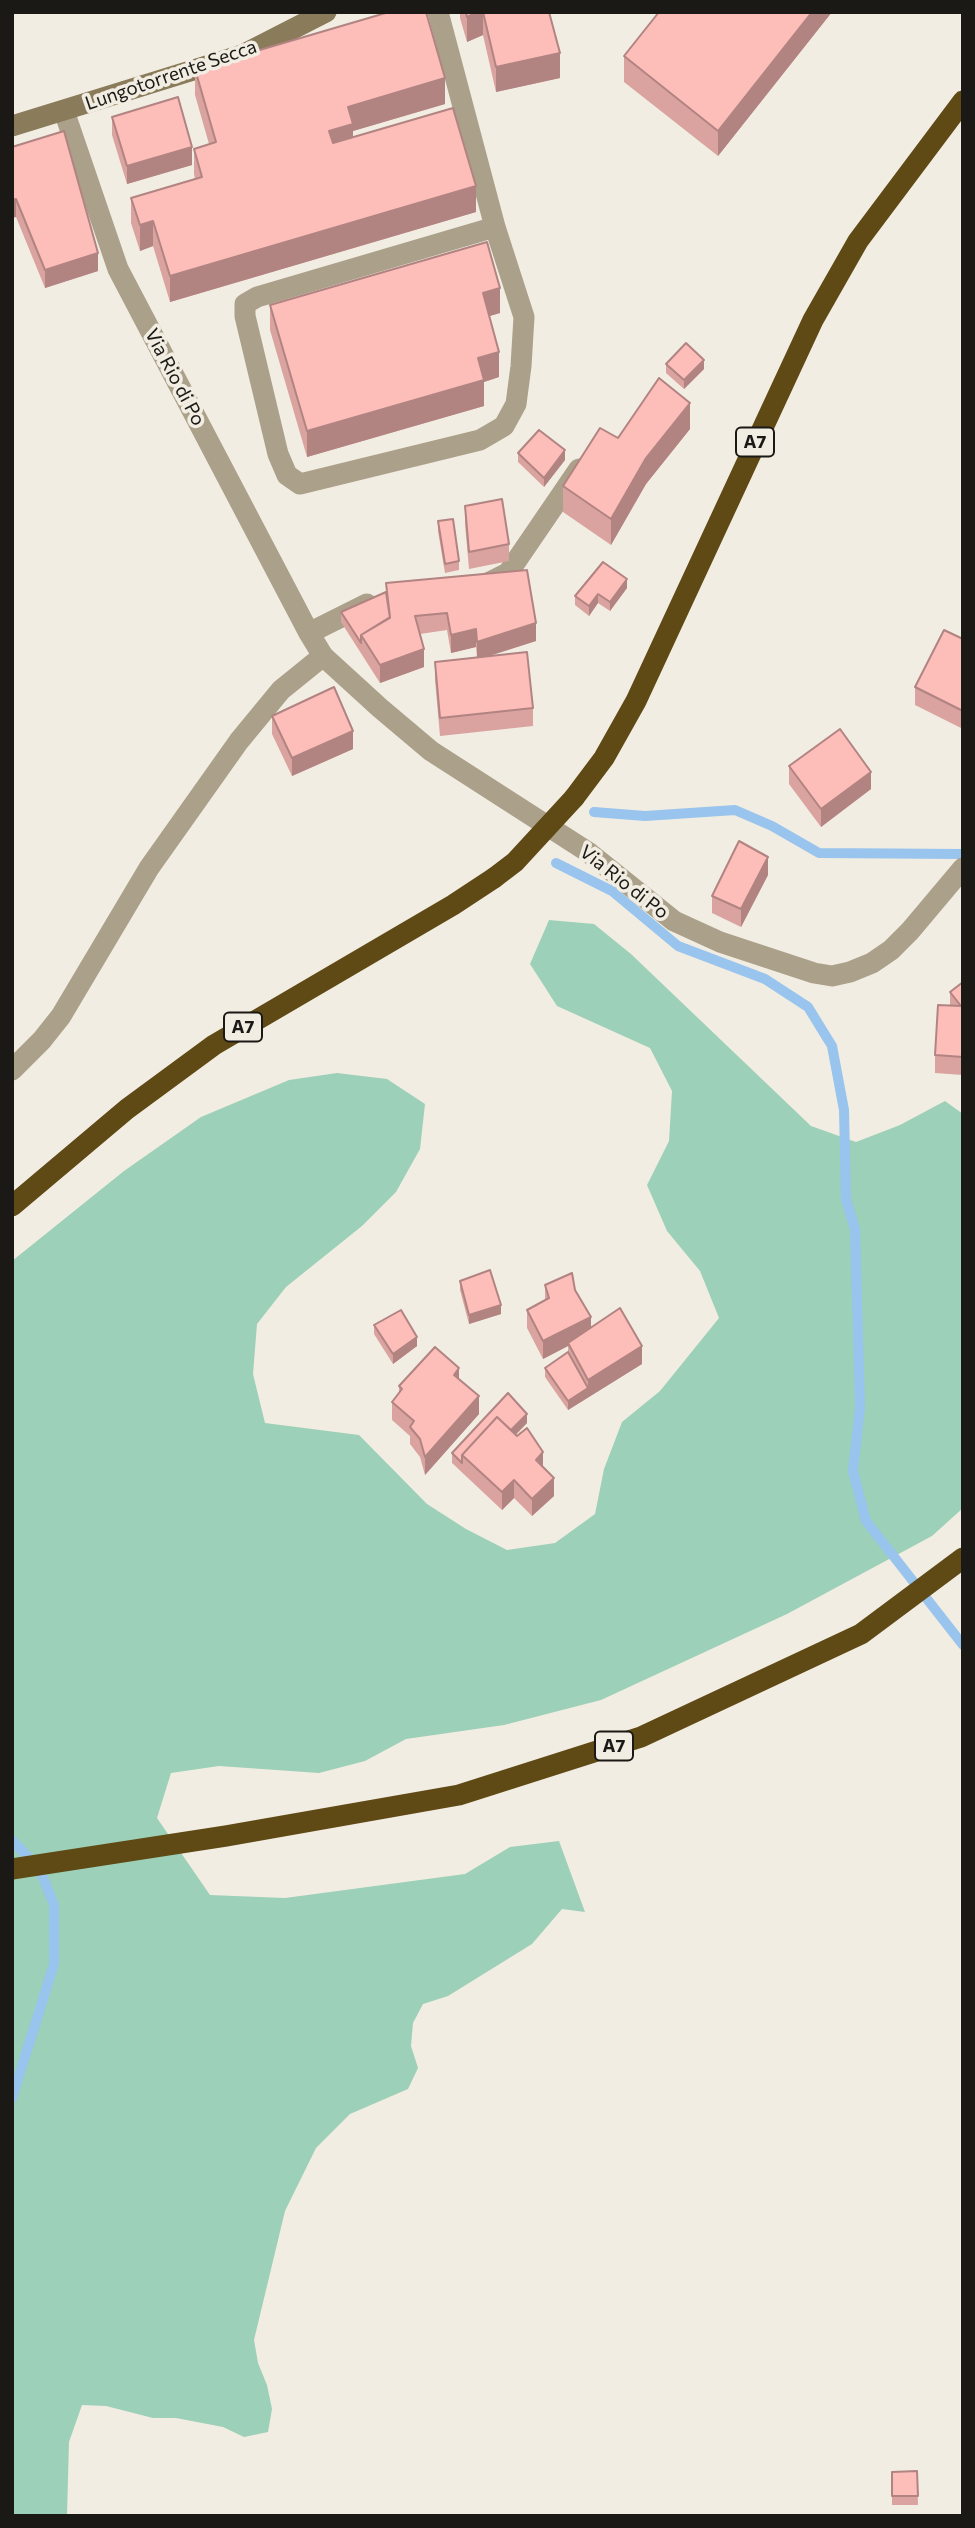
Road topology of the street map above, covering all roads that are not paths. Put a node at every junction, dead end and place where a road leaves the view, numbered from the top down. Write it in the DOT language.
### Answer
graph roads {
  1 [pos="326,12"];
  2 [pos="438,12"];
  3 [pos="963,101"];
  4 [pos="64,111"];
  5 [pos="12,127"];
  6 [pos="495,227"];
  7 [pos="594,448"];
  8 [pos="466,587"];
  9 [pos="385,596"];
  10 [pos="309,633"];
  11 [pos="323,656"];
  12 [pos="963,868"];
  13 [pos="12,1070"];
  14 [pos="12,1206"];
  15 [pos="963,1558"];
  16 [pos="12,1869"];
  1 -- 4 [label="main road, Lungotorrente Secca"];
  2 -- 6 [label="street"];
  3 -- 14 [label="highway, A7, bridge"];
  4 -- 5 [label="main road, Lungotorrente Secca"];
  4 -- 10 [label="street, Via Rio di Po"];
  6 -- 6 [label="street"];
  7 -- 8 [label="street"];
  9 -- 10 [label="street"];
  10 -- 11 [label="street, Via Rio di Po"];
  11 -- 12 [label="street, Via Rio di Po"];
  11 -- 13 [label="street"];
  15 -- 16 [label="highway, A7"];
}
